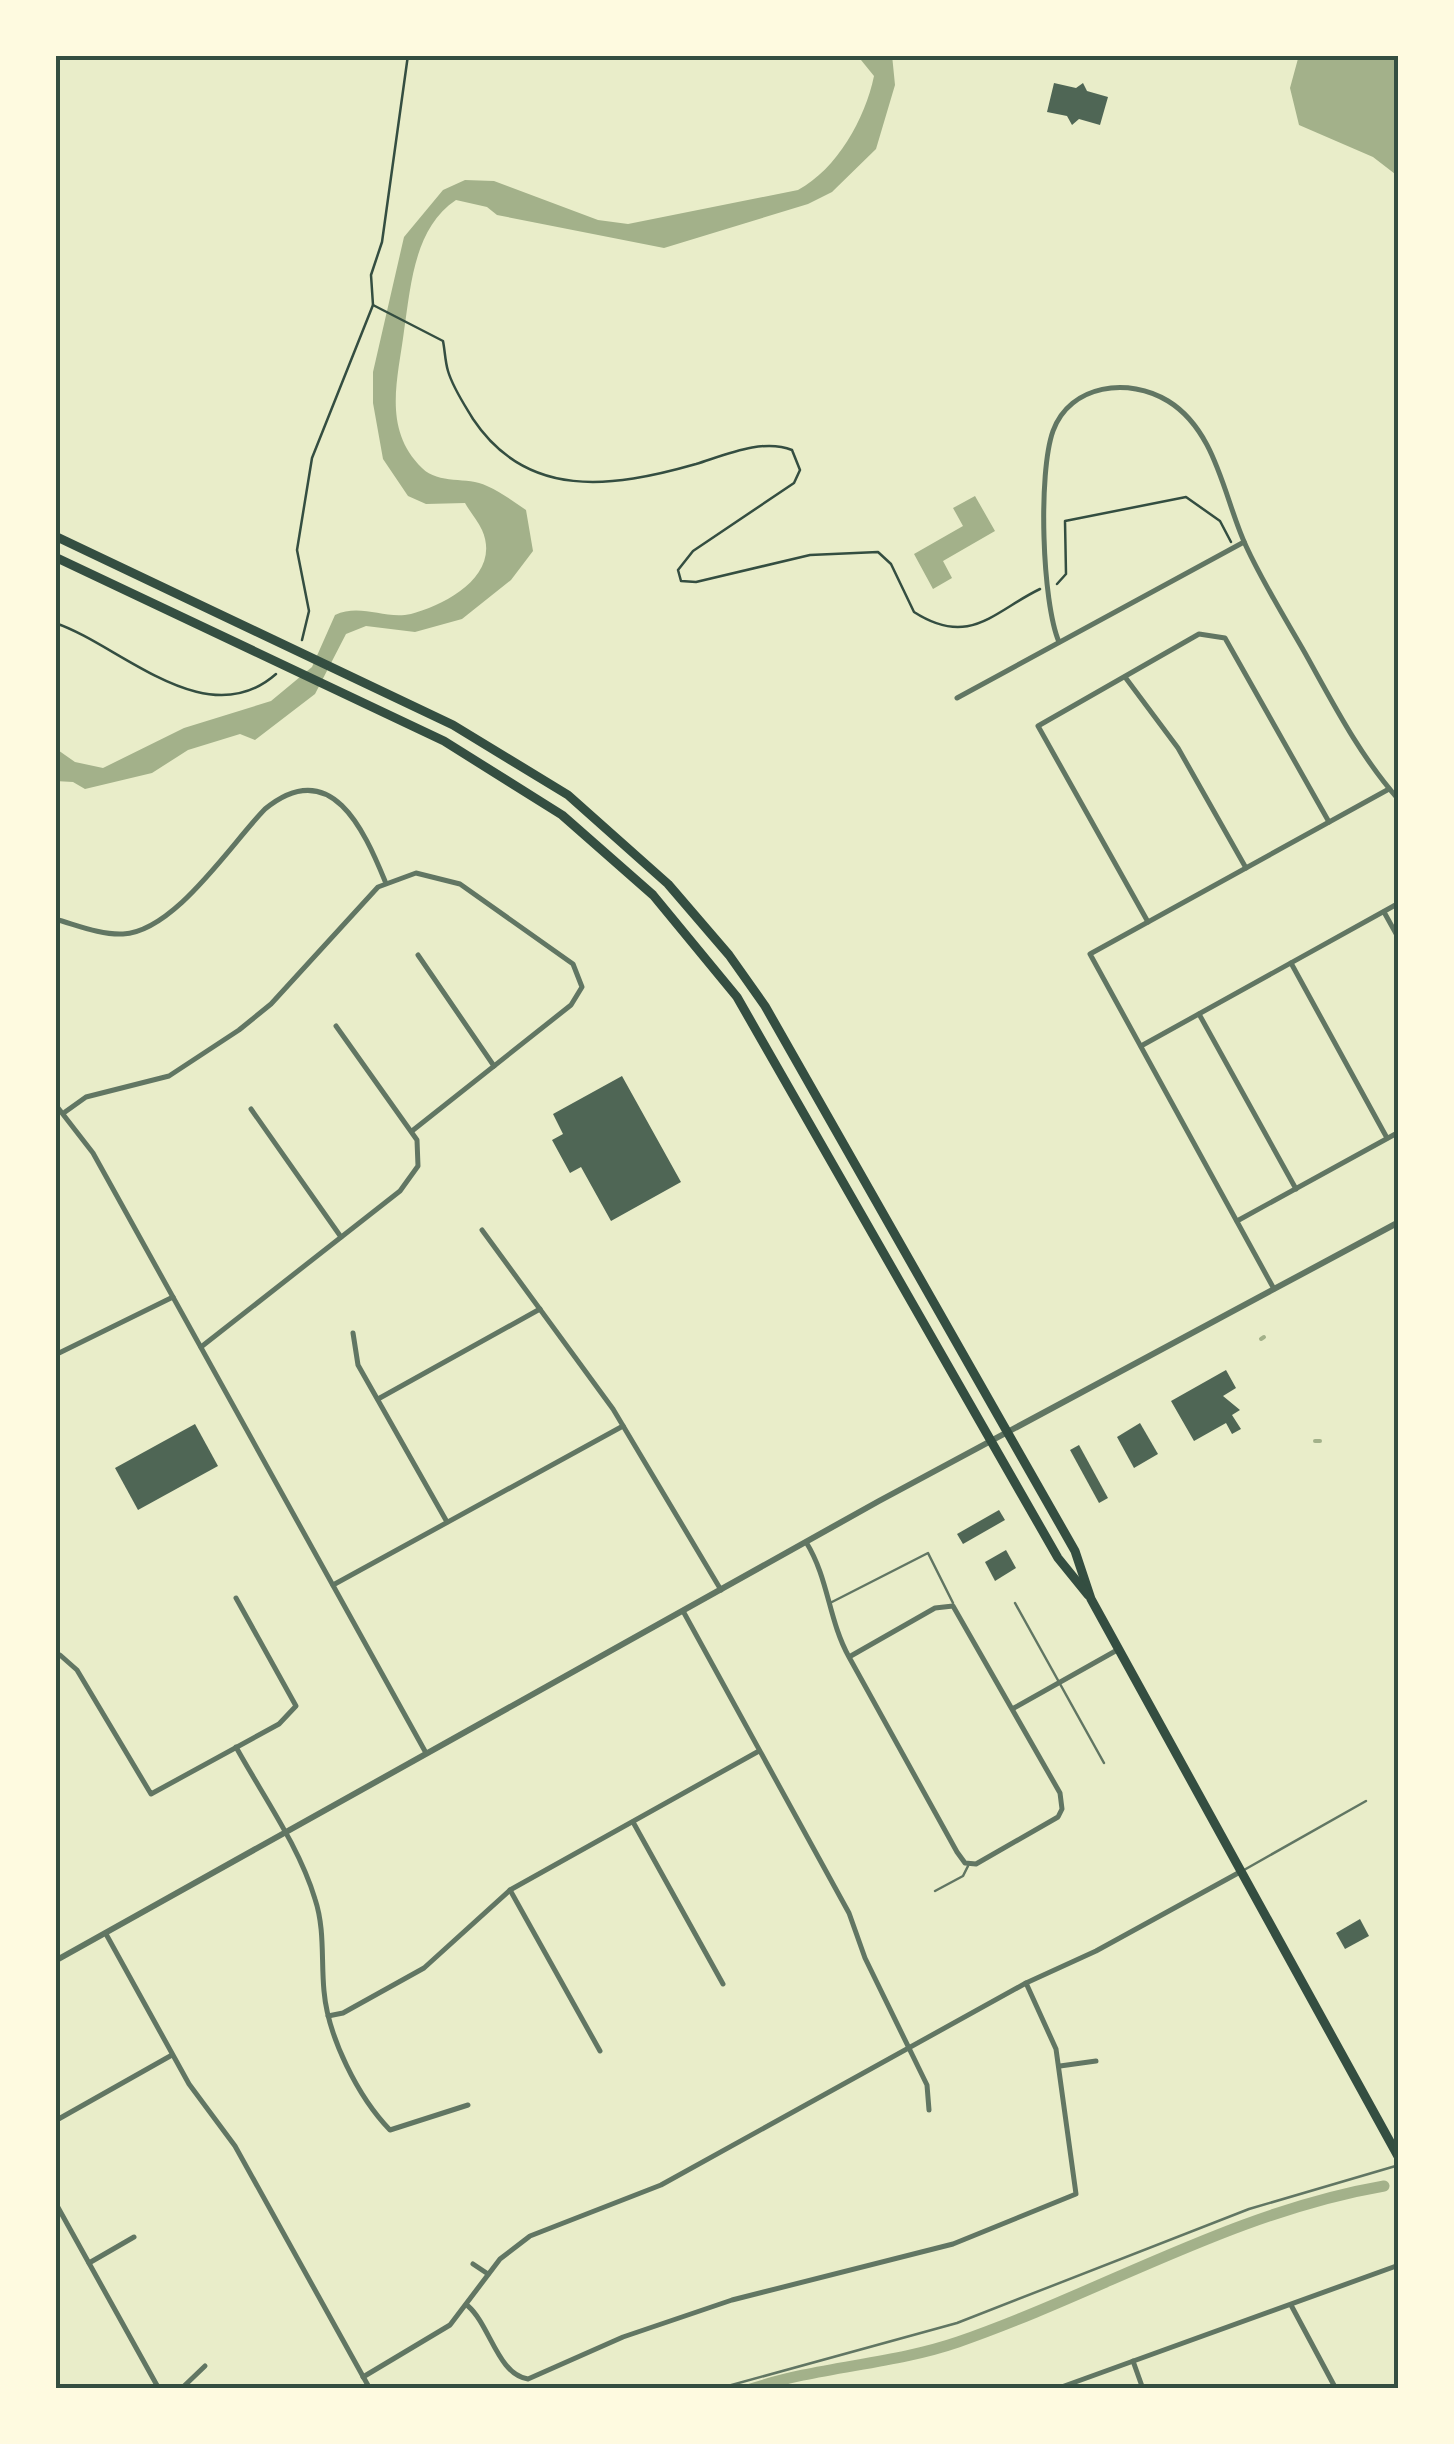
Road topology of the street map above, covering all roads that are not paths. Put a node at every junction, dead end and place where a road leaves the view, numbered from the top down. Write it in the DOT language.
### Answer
graph roads {
  1 [pos="55,536"];
  2 [pos="1244,542"];
  3 [pos="55,557"];
  4 [pos="1058,642"];
  5 [pos="1125,676"];
  6 [pos="957,698"];
  7 [pos="1389,789"];
  8 [pos="1399,800"];
  9 [pos="1328,822"];
  10 [pos="1246,868"];
  11 [pos="386,881"];
  12 [pos="1399,903"];
  13 [pos="1384,912"];
  14 [pos="55,919"];
  15 [pos="1148,922"];
  16 [pos="1399,940"];
  17 [pos="418,955"];
  18 [pos="1290,963"];
  19 [pos="1199,1014"];
  20 [pos="336,1026"];
  21 [pos="1140,1046"];
  22 [pos="494,1066"];
  23 [pos="55,1104"];
  24 [pos="252,1109"];
  25 [pos="64,1112"];
  26 [pos="412,1131"];
  27 [pos="1399,1132"];
  28 [pos="1387,1138"];
  29 [pos="1296,1189"];
  30 [pos="1237,1221"];
  31 [pos="1399,1222"];
  32 [pos="482,1230"];
  33 [pos="341,1237"];
  34 [pos="1274,1289"];
  35 [pos="173,1297"];
  36 [pos="540,1309"];
  37 [pos="352,1333"];
  38 [pos="201,1347"];
  39 [pos="55,1355"];
  40 [pos="378,1399"];
  41 [pos="623,1426"];
  42 [pos="1008,1433"];
  43 [pos="992,1442"];
  44 [pos="447,1522"];
  45 [pos="806,1542"];
  46 [pos="333,1585"];
  47 [pos="721,1590"];
  48 [pos="236,1598"];
  49 [pos="1091,1599"];
  50 [pos="1016,1602"];
  51 [pos="829,1603"];
  52 [pos="953,1606"];
  53 [pos="683,1612"];
  54 [pos="1119,1649"];
  55 [pos="849,1657"];
  56 [pos="55,1658"];
  57 [pos="1059,1683"];
  58 [pos="1014,1708"];
  59 [pos="236,1748"];
  60 [pos="760,1752"];
  61 [pos="426,1753"];
  62 [pos="1104,1763"];
  63 [pos="1366,1801"];
  64 [pos="633,1822"];
  65 [pos="283,1832"];
  66 [pos="969,1865"];
  67 [pos="1242,1870"];
  68 [pos="510,1890"];
  69 [pos="935,1891"];
  70 [pos="105,1934"];
  71 [pos="55,1961"];
  72 [pos="1026,1983"];
  73 [pos="722,1984"];
  74 [pos="328,2016"];
  75 [pos="910,2047"];
  76 [pos="600,2051"];
  77 [pos="172,2055"];
  78 [pos="1096,2060"];
  79 [pos="1060,2066"];
  80 [pos="468,2104"];
  81 [pos="929,2110"];
  82 [pos="55,2121"];
  83 [pos="1399,2161"];
  84 [pos="55,2202"];
  85 [pos="134,2237"];
  86 [pos="89,2262"];
  87 [pos="473,2264"];
  88 [pos="1399,2265"];
  89 [pos="488,2274"];
  90 [pos="1291,2305"];
  91 [pos="468,2306"];
  92 [pos="1133,2361"];
  93 [pos="205,2366"];
  94 [pos="363,2377"];
  95 [pos="159,2389"];
  96 [pos="181,2389"];
  97 [pos="370,2389"];
  98 [pos="717,2389"];
  99 [pos="1056,2389"];
  100 [pos="1143,2389"];
  101 [pos="1336,2389"];
  1 -- 42 [label="main road"];
  2 -- 4 [label="street"];
  2 -- 4 [label="street"];
  2 -- 7 [label="street"];
  3 -- 43 [label="main road"];
  4 -- 6 [label="street"];
  5 -- 9 [label="street"];
  5 -- 10 [label="street"];
  5 -- 15 [label="street"];
  7 -- 8 [label="street"];
  7 -- 9 [label="street"];
  9 -- 10 [label="street"];
  10 -- 15 [label="street"];
  11 -- 14 [label="street"];
  11 -- 22 [label="street"];
  11 -- 25 [label="street"];
  12 -- 13 [label="street"];
  13 -- 16 [label="street"];
  13 -- 18 [label="street"];
  15 -- 21 [label="street"];
  17 -- 22 [label="street"];
  18 -- 19 [label="street"];
  18 -- 28 [label="street"];
  19 -- 21 [label="street"];
  19 -- 29 [label="street"];
  20 -- 26 [label="street"];
  21 -- 30 [label="street"];
  22 -- 26 [label="street"];
  23 -- 25 [label="street"];
  24 -- 33 [label="street"];
  25 -- 35 [label="street"];
  26 -- 33 [label="street"];
  27 -- 28 [label="street"];
  28 -- 29 [label="street"];
  29 -- 30 [label="street"];
  30 -- 34 [label="street"];
  31 -- 34 [label="street"];
  32 -- 36 [label="street"];
  33 -- 38 [label="street"];
  34 -- 42 [label="street"];
  35 -- 38 [label="street"];
  35 -- 39 [label="street"];
  36 -- 40 [label="street"];
  36 -- 41 [label="street"];
  37 -- 40 [label="street"];
  38 -- 46 [label="street"];
  40 -- 44 [label="street"];
  41 -- 44 [label="street"];
  41 -- 47 [label="street"];
  42 -- 43 [label="street"];
  42 -- 49 [label="main road"];
  43 -- 45 [label="street"];
  43 -- 49 [label="main road"];
  44 -- 46 [label="street"];
  45 -- 47 [label="street"];
  45 -- 51 [label="street"];
  46 -- 61 [label="street"];
  47 -- 53 [label="street"];
  48 -- 59 [label="street"];
  49 -- 54 [label="main road"];
  50 -- 57 [label="lane"];
  51 -- 52 [label="lane"];
  51 -- 55 [label="street"];
  52 -- 55 [label="street"];
  52 -- 58 [label="street"];
  53 -- 60 [label="street"];
  53 -- 61 [label="street"];
  54 -- 57 [label="street"];
  54 -- 67 [label="main road"];
  55 -- 66 [label="street"];
  56 -- 59 [label="street"];
  57 -- 58 [label="street"];
  57 -- 62 [label="lane"];
  58 -- 66 [label="street"];
  59 -- 65 [label="street"];
  60 -- 64 [label="street"];
  60 -- 75 [label="street"];
  61 -- 65 [label="street"];
  63 -- 67 [label="lane"];
  64 -- 68 [label="street"];
  64 -- 73 [label="street"];
  65 -- 70 [label="street"];
  65 -- 74 [label="street"];
  66 -- 69 [label="lane"];
  67 -- 72 [label="street"];
  67 -- 83 [label="main road"];
  68 -- 74 [label="street"];
  68 -- 76 [label="street"];
  70 -- 71 [label="street"];
  70 -- 77 [label="street"];
  72 -- 75 [label="street"];
  72 -- 79 [label="street"];
  74 -- 80 [label="street"];
  75 -- 81 [label="street"];
  75 -- 89 [label="street"];
  77 -- 82 [label="street"];
  77 -- 94 [label="street"];
  78 -- 79 [label="street"];
  79 -- 91 [label="street"];
  83 -- 98 [label="lane"];
  84 -- 86 [label="street"];
  85 -- 86 [label="street"];
  86 -- 95 [label="street"];
  87 -- 89 [label="street"];
  88 -- 90 [label="street"];
  89 -- 91 [label="street"];
  90 -- 92 [label="street"];
  90 -- 101 [label="street"];
  91 -- 94 [label="street"];
  92 -- 99 [label="street"];
  92 -- 100 [label="street"];
  93 -- 96 [label="street"];
  94 -- 97 [label="street"];
}
